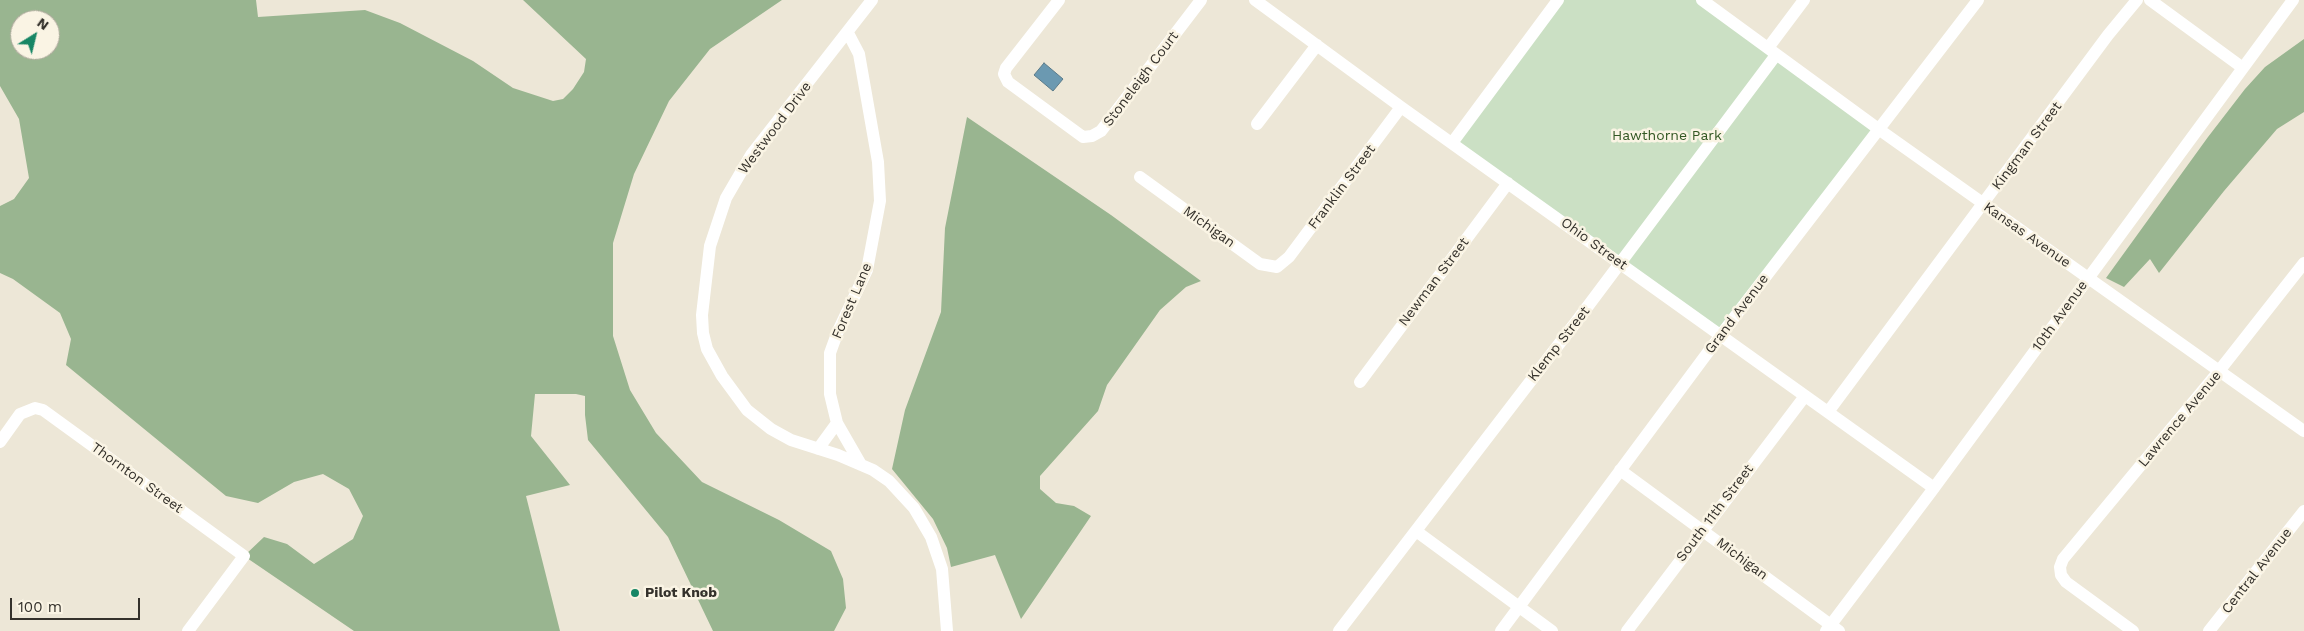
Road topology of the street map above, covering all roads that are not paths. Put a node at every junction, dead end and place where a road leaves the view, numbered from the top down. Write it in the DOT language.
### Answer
graph roads {
  1 [pos="872,0"];
  2 [pos="1059,0"];
  3 [pos="1201,0"];
  4 [pos="1254,0"];
  5 [pos="1558,0"];
  6 [pos="1702,0"];
  7 [pos="1804,0"];
  8 [pos="1978,0"];
  9 [pos="2137,0"];
  10 [pos="2150,0"];
  11 [pos="2293,0"];
  12 [pos="848,33"];
  13 [pos="1317,45"];
  14 [pos="1772,52"];
  15 [pos="2243,68"];
  16 [pos="1401,107"];
  17 [pos="1257,124"];
  18 [pos="1878,129"];
  19 [pos="1452,143"];
  20 [pos="1140,177"];
  21 [pos="1508,183"];
  22 [pos="1984,204"];
  23 [pos="1620,263"];
  24 [pos="2304,263"];
  25 [pos="1281,265"];
  26 [pos="2088,278"];
  27 [pos="1720,336"];
  28 [pos="2220,371"];
  29 [pos="1360,382"];
  30 [pos="1805,396"];
  31 [pos="1828,412"];
  32 [pos="837,423"];
  33 [pos="2304,431"];
  34 [pos="0,442"];
  35 [pos="818,449"];
  36 [pos="860,463"];
  37 [pos="1620,470"];
  38 [pos="1934,488"];
  39 [pos="2304,511"];
  40 [pos="1702,530"];
  41 [pos="1416,531"];
  42 [pos="1519,607"];
  43 [pos="1832,629"];
  44 [pos="188,631"];
  45 [pos="946,631"];
  46 [pos="1339,631"];
  47 [pos="1501,631"];
  48 [pos="1552,631"];
  49 [pos="1627,631"];
  50 [pos="2134,631"];
  51 [pos="2209,631"];
  1 -- 12 [label="street, Westwood Drive"];
  2 -- 3 [label="street, Stoneleigh Court"];
  4 -- 13 [label="street, Ohio Street"];
  5 -- 19 [label="street"];
  6 -- 14 [label="street, Kansas Avenue"];
  7 -- 14 [label="street, Klemp Street"];
  8 -- 18 [label="street, Grand Avenue"];
  9 -- 22 [label="street, Kingman Street"];
  10 -- 15 [label="street"];
  11 -- 15 [label="street, 10th Avenue"];
  12 -- 32 [label="street, Forest Lane"];
  12 -- 35 [label="street, Westwood Drive"];
  13 -- 16 [label="street, Ohio Street"];
  13 -- 17 [label="street"];
  14 -- 18 [label="street, Kansas Avenue"];
  14 -- 23 [label="street, Klemp Street"];
  15 -- 26 [label="street, 10th Avenue"];
  16 -- 19 [label="street, Ohio Street"];
  16 -- 25 [label="street, Franklin Street"];
  18 -- 22 [label="street, Kansas Avenue"];
  18 -- 27 [label="street, Grand Avenue"];
  19 -- 21 [label="street, Ohio Street"];
  20 -- 25 [label="street, Michigan"];
  21 -- 23 [label="street, Ohio Street"];
  21 -- 29 [label="street, Newman Street"];
  22 -- 26 [label="street, Kansas Avenue"];
  22 -- 31 [label="street, Kingman Street"];
  23 -- 27 [label="street, Ohio Street"];
  23 -- 41 [label="street, Klemp Street"];
  24 -- 28 [label="street, Lawrence Avenue"];
  26 -- 28 [label="street, Kansas Avenue"];
  26 -- 38 [label="street, 10th Avenue"];
  27 -- 30 [label="street, Ohio Street"];
  27 -- 37 [label="street, Grand Avenue"];
  28 -- 33 [label="street, Kansas Avenue"];
  28 -- 50 [label="street, Lawrence Avenue"];
  30 -- 31 [label="street, Ohio Street"];
  30 -- 40 [label="street, South 11th Street"];
  31 -- 38 [label="street, Ohio Street"];
  32 -- 35 [label="street"];
  32 -- 36 [label="street, Forest Lane"];
  34 -- 44 [label="street, Thornton Street"];
  35 -- 36 [label="street, Westwood Drive"];
  36 -- 45 [label="street, Westwood Drive"];
  37 -- 40 [label="street, Michigan"];
  37 -- 42 [label="street, Grand Avenue"];
  38 -- 43 [label="street, 10th Avenue"];
  39 -- 51 [label="street, Central Avenue"];
  40 -- 43 [label="street, Michigan"];
  40 -- 49 [label="street, South 11th Street"];
  41 -- 42 [label="street"];
  41 -- 46 [label="street, Klemp Street"];
  42 -- 47 [label="street, Grand Avenue"];
  42 -- 48 [label="street"];
}
